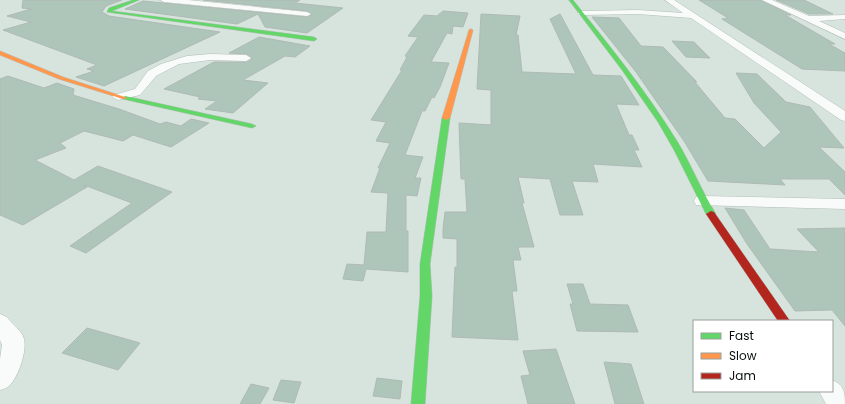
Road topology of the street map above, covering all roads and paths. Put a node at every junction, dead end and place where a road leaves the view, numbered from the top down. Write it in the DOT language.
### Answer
graph roads {
  1 [pos="137,0"];
  2 [pos="164,0"];
  3 [pos="571,0"];
  4 [pos="669,0"];
  5 [pos="766,0"];
  6 [pos="580,13"];
  7 [pos="307,14"];
  8 [pos="692,16"];
  9 [pos="845,17"];
  10 [pos="807,19"];
  11 [pos="471,30"];
  12 [pos="845,36"];
  13 [pos="314,39"];
  14 [pos="0,53"];
  15 [pos="246,58"];
  16 [pos="118,97"];
  17 [pos="845,117"];
  18 [pos="252,126"];
  19 [pos="702,200"];
  20 [pos="845,204"];
  21 [pos="783,320"];
  22 [pos="0,323"];
  23 [pos="0,379"];
  24 [pos="832,392"];
  25 [pos="418,404"];
  26 [pos="840,404"];
  1 -- 13 [label="street"];
  2 -- 7 [label="street"];
  3 -- 6 [label="street"];
  4 -- 8 [label="street"];
  5 -- 10 [label="street"];
  6 -- 8 [label="street"];
  6 -- 19 [label="street"];
  8 -- 17 [label="street"];
  9 -- 10 [label="street"];
  10 -- 12 [label="street"];
  11 -- 25 [label="street"];
  14 -- 16 [label="street"];
  15 -- 16 [label="street"];
  16 -- 18 [label="street"];
  19 -- 20 [label="street"];
  19 -- 21 [label="street"];
  22 -- 23 [label="street"];
  24 -- 26 [label="street"];
}
